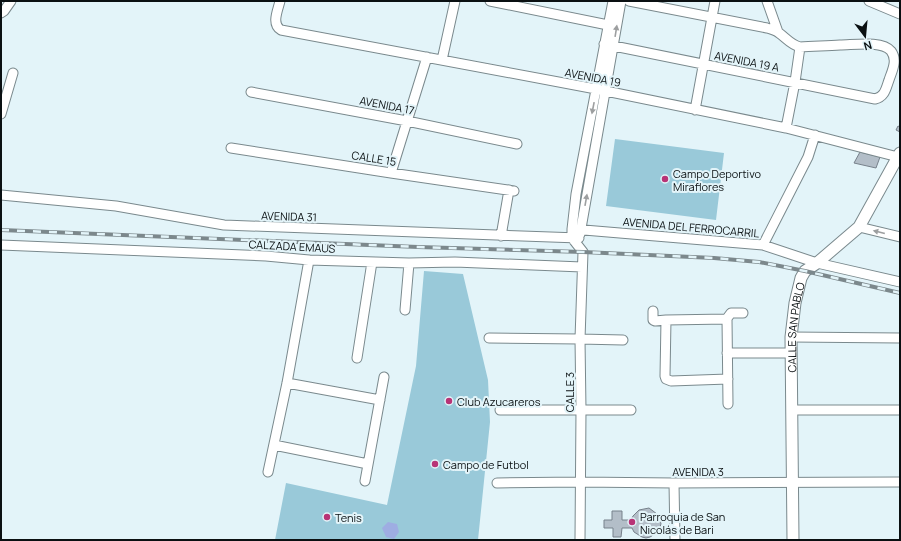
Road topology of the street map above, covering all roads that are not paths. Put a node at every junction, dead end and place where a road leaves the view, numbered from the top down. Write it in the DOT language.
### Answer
graph roads {
  1 [pos="11,1"];
  2 [pos="280,1"];
  3 [pos="455,1"];
  4 [pos="490,1"];
  5 [pos="612,1"];
  6 [pos="621,1"];
  7 [pos="629,1"];
  8 [pos="715,1"];
  9 [pos="767,1"];
  10 [pos="869,1"];
  11 [pos="667,5"];
  12 [pos="1,13"];
  13 [pos="900,14"];
  14 [pos="712,17"];
  15 [pos="608,25"];
  16 [pos="778,32"];
  17 [pos="609,45"];
  18 [pos="800,47"];
  19 [pos="427,57"];
  20 [pos="442,60"];
  21 [pos="704,64"];
  22 [pos="13,73"];
  23 [pos="795,82"];
  24 [pos="600,90"];
  25 [pos="251,92"];
  26 [pos="695,110"];
  27 [pos="1,114"];
  28 [pos="407,121"];
  29 [pos="786,128"];
  30 [pos="815,135"];
  31 [pos="517,144"];
  32 [pos="231,148"];
  33 [pos="898,161"];
  34 [pos="391,173"];
  35 [pos="1,195"];
  36 [pos="859,227"];
  37 [pos="502,236"];
  38 [pos="576,236"];
  39 [pos="900,237"];
  40 [pos="1,245"];
  41 [pos="763,245"];
  42 [pos="308,260"];
  43 [pos="372,262"];
  44 [pos="409,263"];
  45 [pos="817,263"];
  46 [pos="582,267"];
  47 [pos="900,282"];
  48 [pos="405,310"];
  49 [pos="653,311"];
  50 [pos="743,313"];
  51 [pos="727,319"];
  52 [pos="666,320"];
  53 [pos="791,337"];
  54 [pos="489,338"];
  55 [pos="900,338"];
  56 [pos="580,339"];
  57 [pos="623,340"];
  58 [pos="728,353"];
  59 [pos="790,353"];
  60 [pos="358,358"];
  61 [pos="384,377"];
  62 [pos="728,379"];
  63 [pos="286,383"];
  64 [pos="380,400"];
  65 [pos="728,404"];
  66 [pos="500,410"];
  67 [pos="581,410"];
  68 [pos="631,410"];
  69 [pos="792,410"];
  70 [pos="900,410"];
  71 [pos="274,445"];
  72 [pos="368,464"];
  73 [pos="268,472"];
  74 [pos="365,481"];
  75 [pos="580,482"];
  76 [pos="900,482"];
  77 [pos="497,483"];
  78 [pos="674,483"];
  79 [pos="792,483"];
  80 [pos="580,540"];
  81 [pos="675,540"];
  82 [pos="793,540"];
  1 -- 12 [label="street"];
  2 -- 19 [label="street, AVENIDA 19"];
  3 -- 20 [label="street"];
  4 -- 15 [label="street"];
  5 -- 15 [label="street"];
  17 -- 6 [label="street, one-way"];
  7 -- 11 [label="street"];
  8 -- 14 [label="street"];
  9 -- 16 [label="street"];
  10 -- 13 [label="street"];
  11 -- 14 [label="street"];
  14 -- 16 [label="street"];
  14 -- 21 [label="street"];
  15 -- 17 [label="street"];
  16 -- 18 [label="street"];
  17 -- 21 [label="street, AVENIDA 19 A"];
  17 -- 24 [label="street"];
  18 -- 23 [label="street"];
  18 -- 23 [label="street, AVENIDA 19 A"];
  19 -- 20 [label="street, AVENIDA 19"];
  19 -- 28 [label="street"];
  20 -- 24 [label="street, AVENIDA 19"];
  21 -- 23 [label="street, AVENIDA 19 A"];
  21 -- 26 [label="street"];
  22 -- 27 [label="street"];
  23 -- 29 [label="street"];
  24 -- 26 [label="street, AVENIDA 19"];
  24 -- 38 [label="street"];
  25 -- 28 [label="street, AVENIDA 17"];
  26 -- 29 [label="street, AVENIDA 19"];
  28 -- 31 [label="street, AVENIDA 17"];
  28 -- 34 [label="street"];
  29 -- 30 [label="street, AVENIDA 19"];
  30 -- 33 [label="street, AVENIDA 19"];
  30 -- 41 [label="street"];
  32 -- 34 [label="street, CALLE 15"];
  33 -- 36 [label="street, CALLE SAN PABLO"];
  34 -- 37 [label="street, CALLE 15"];
  35 -- 37 [label="street, AVENIDA 31"];
  39 -- 36 [label="street, one-way"];
  36 -- 45 [label="street, CALLE SAN PABLO"];
  37 -- 38 [label="street, AVENIDA 31"];
  38 -- 41 [label="street, AVENIDA DEL FERROCARRIL"];
  38 -- 46 [label="street, CALLE 3"];
  40 -- 42 [label="street, CALZADA EMAUS"];
  41 -- 45 [label="street, AVENIDA DEL FERROCARRIL"];
  42 -- 43 [label="street, CALZADA EMAUS"];
  42 -- 63 [label="street"];
  43 -- 44 [label="street, CALZADA EMAUS"];
  43 -- 60 [label="street"];
  44 -- 46 [label="street, CALZADA EMAUS"];
  44 -- 48 [label="street"];
  45 -- 47 [label="street, AVENIDA DEL FERROCARRIL"];
  45 -- 53 [label="street, CALLE SAN PABLO"];
  46 -- 56 [label="street, CALLE 3"];
  49 -- 52 [label="street"];
  50 -- 51 [label="street"];
  51 -- 52 [label="street"];
  51 -- 58 [label="street"];
  52 -- 62 [label="street"];
  53 -- 55 [label="street"];
  53 -- 59 [label="street, CALLE SAN PABLO"];
  54 -- 56 [label="street"];
  56 -- 57 [label="street"];
  56 -- 67 [label="street, CALLE 3"];
  58 -- 59 [label="street"];
  58 -- 62 [label="street"];
  59 -- 69 [label="street, CALLE SAN PABLO"];
  61 -- 64 [label="street"];
  62 -- 65 [label="street"];
  63 -- 64 [label="street"];
  63 -- 71 [label="street"];
  64 -- 72 [label="street"];
  66 -- 67 [label="street"];
  67 -- 68 [label="street"];
  67 -- 75 [label="street, CALLE 3"];
  69 -- 70 [label="street"];
  69 -- 79 [label="street, CALLE SAN PABLO"];
  71 -- 72 [label="street"];
  71 -- 73 [label="street"];
  72 -- 74 [label="street"];
  75 -- 77 [label="street, AVENIDA 3"];
  75 -- 78 [label="street, AVENIDA 3"];
  75 -- 80 [label="street, CALLE 3"];
  76 -- 79 [label="street, AVENIDA 3"];
  78 -- 79 [label="street, AVENIDA 3"];
  78 -- 81 [label="street"];
  79 -- 82 [label="street, CALLE SAN PABLO"];
}
